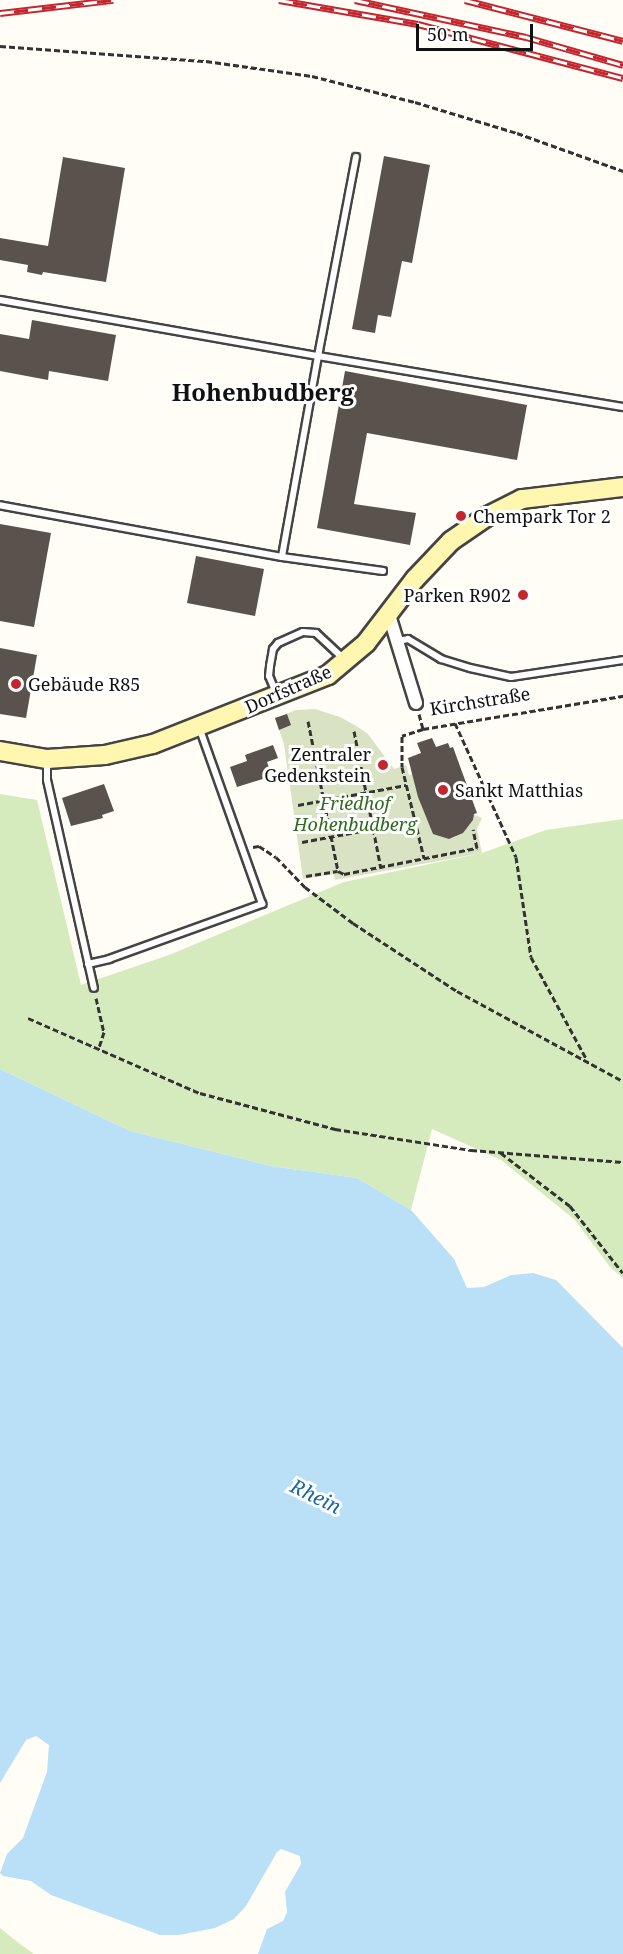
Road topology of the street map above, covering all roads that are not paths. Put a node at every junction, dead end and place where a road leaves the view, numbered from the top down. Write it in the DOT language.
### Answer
graph roads {
  1 [pos="356,157"];
  2 [pos="0,300"];
  3 [pos="318,356"];
  4 [pos="623,407"];
  5 [pos="623,487"];
  6 [pos="0,505"];
  7 [pos="282,557"];
  8 [pos="383,571"];
  9 [pos="389,615"];
  10 [pos="398,641"];
  11 [pos="623,660"];
  12 [pos="345,661"];
  13 [pos="277,695"];
  14 [pos="416,703"];
  15 [pos="199,726"];
  16 [pos="0,751"];
  17 [pos="47,759"];
  18 [pos="88,964"];
  19 [pos="94,988"];
  1 -- 3 [label="lane"];
  2 -- 3 [label="lane"];
  3 -- 4 [label="lane"];
  3 -- 7 [label="lane"];
  5 -- 9 [label="street, Dorfstraße"];
  6 -- 7 [label="lane"];
  7 -- 8 [label="lane"];
  9 -- 10 [label="street, Kirchstraße"];
  9 -- 12 [label="street, Dorfstraße"];
  10 -- 11 [label="lane"];
  10 -- 14 [label="street, Kirchstraße"];
  12 -- 13 [label="street, Dorfstraße"];
  12 -- 13 [label="lane"];
  13 -- 15 [label="street, Dorfstraße"];
  15 -- 17 [label="street, Dorfstraße"];
  15 -- 18 [label="lane"];
  16 -- 17 [label="street, Dorfstraße"];
  17 -- 18 [label="lane"];
  18 -- 19 [label="lane"];
}
